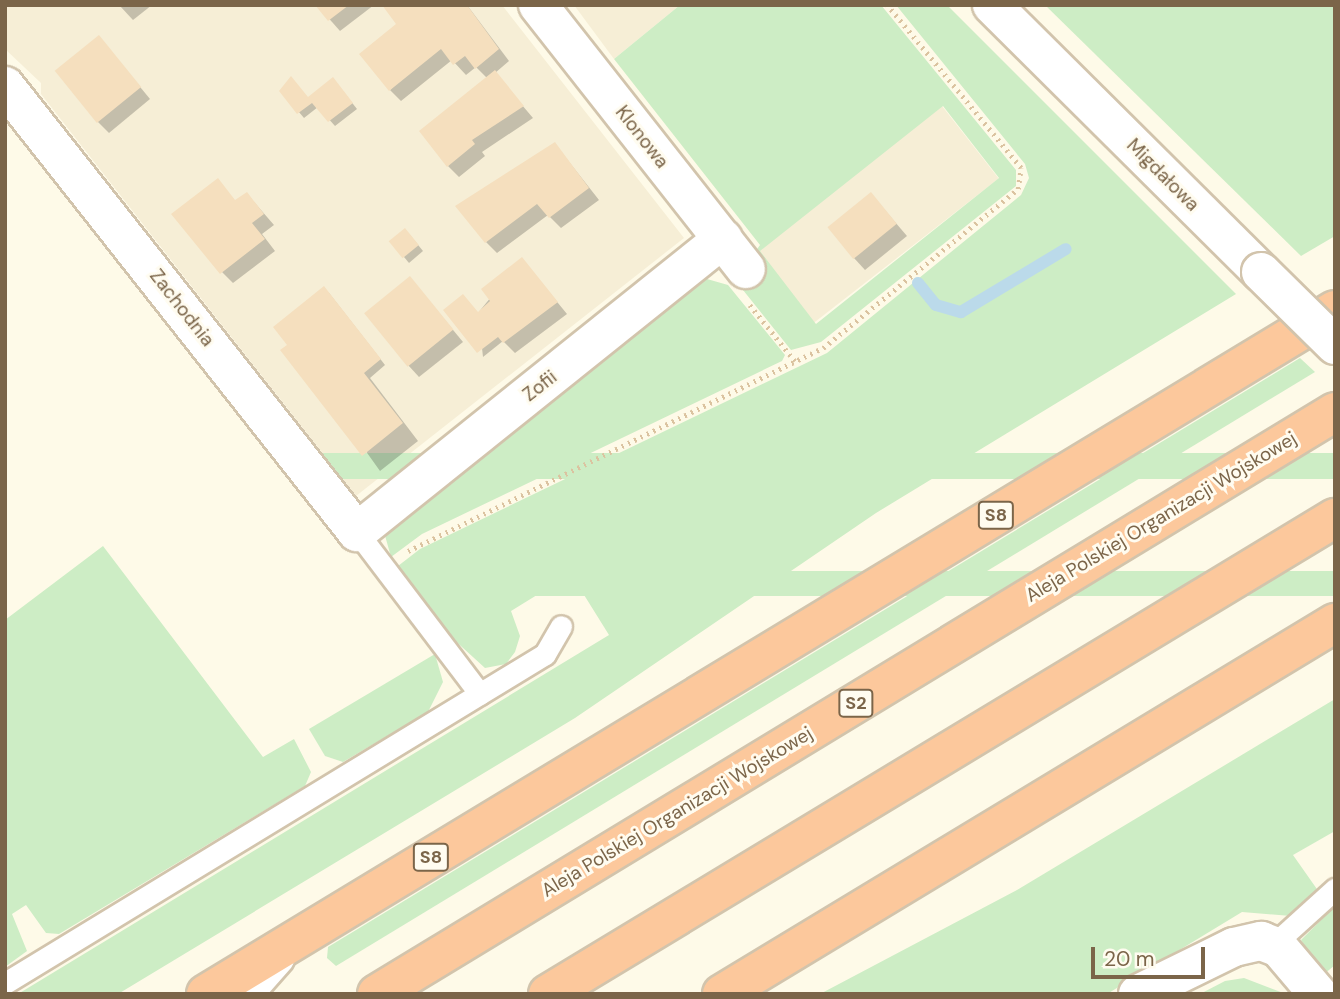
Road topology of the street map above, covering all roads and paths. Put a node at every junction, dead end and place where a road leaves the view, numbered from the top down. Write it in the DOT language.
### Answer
graph roads {
  1 [pos="538,5"];
  2 [pos="887,5"];
  3 [pos="992,5"];
  4 [pos="5,86"];
  5 [pos="723,239"];
  6 [pos="746,269"];
  7 [pos="1335,310"];
  8 [pos="1335,345"];
  9 [pos="1335,412"];
  10 [pos="1335,518"];
  11 [pos="357,532"];
  12 [pos="385,569"];
  13 [pos="1335,623"];
  14 [pos="561,626"];
  15 [pos="480,694"];
  16 [pos="1335,889"];
  17 [pos="310,930"];
  18 [pos="1273,945"];
  19 [pos="5,984"];
  20 [pos="1312,985"];
  21 [pos="206,994"];
  22 [pos="253,994"];
  23 [pos="377,994"];
  24 [pos="548,994"];
  25 [pos="722,994"];
  26 [pos="1138,994"];
  1 -- 5 [label="street, Klonowa"];
  2 -- 12 [label="path"];
  3 -- 8 [label="street, Migdałowa, bridge"];
  4 -- 11 [label="street, Zachodnia"];
  5 -- 6 [label="street, Klonowa"];
  5 -- 11 [label="street, Zofii"];
  7 -- 17 [label="highway, S8"];
  9 -- 23 [label="highway, Aleja Polskiej Organizacji Wojskowej / S2"];
  10 -- 24 [label="highway"];
  11 -- 12 [label="lane"];
  12 -- 15 [label="lane"];
  13 -- 25 [label="highway"];
  14 -- 15 [label="lane"];
  15 -- 19 [label="lane"];
  16 -- 18 [label="lane"];
  17 -- 21 [label="highway, S8"];
  17 -- 22 [label="lane"];
  18 -- 20 [label="street"];
  18 -- 26 [label="street"];
}
